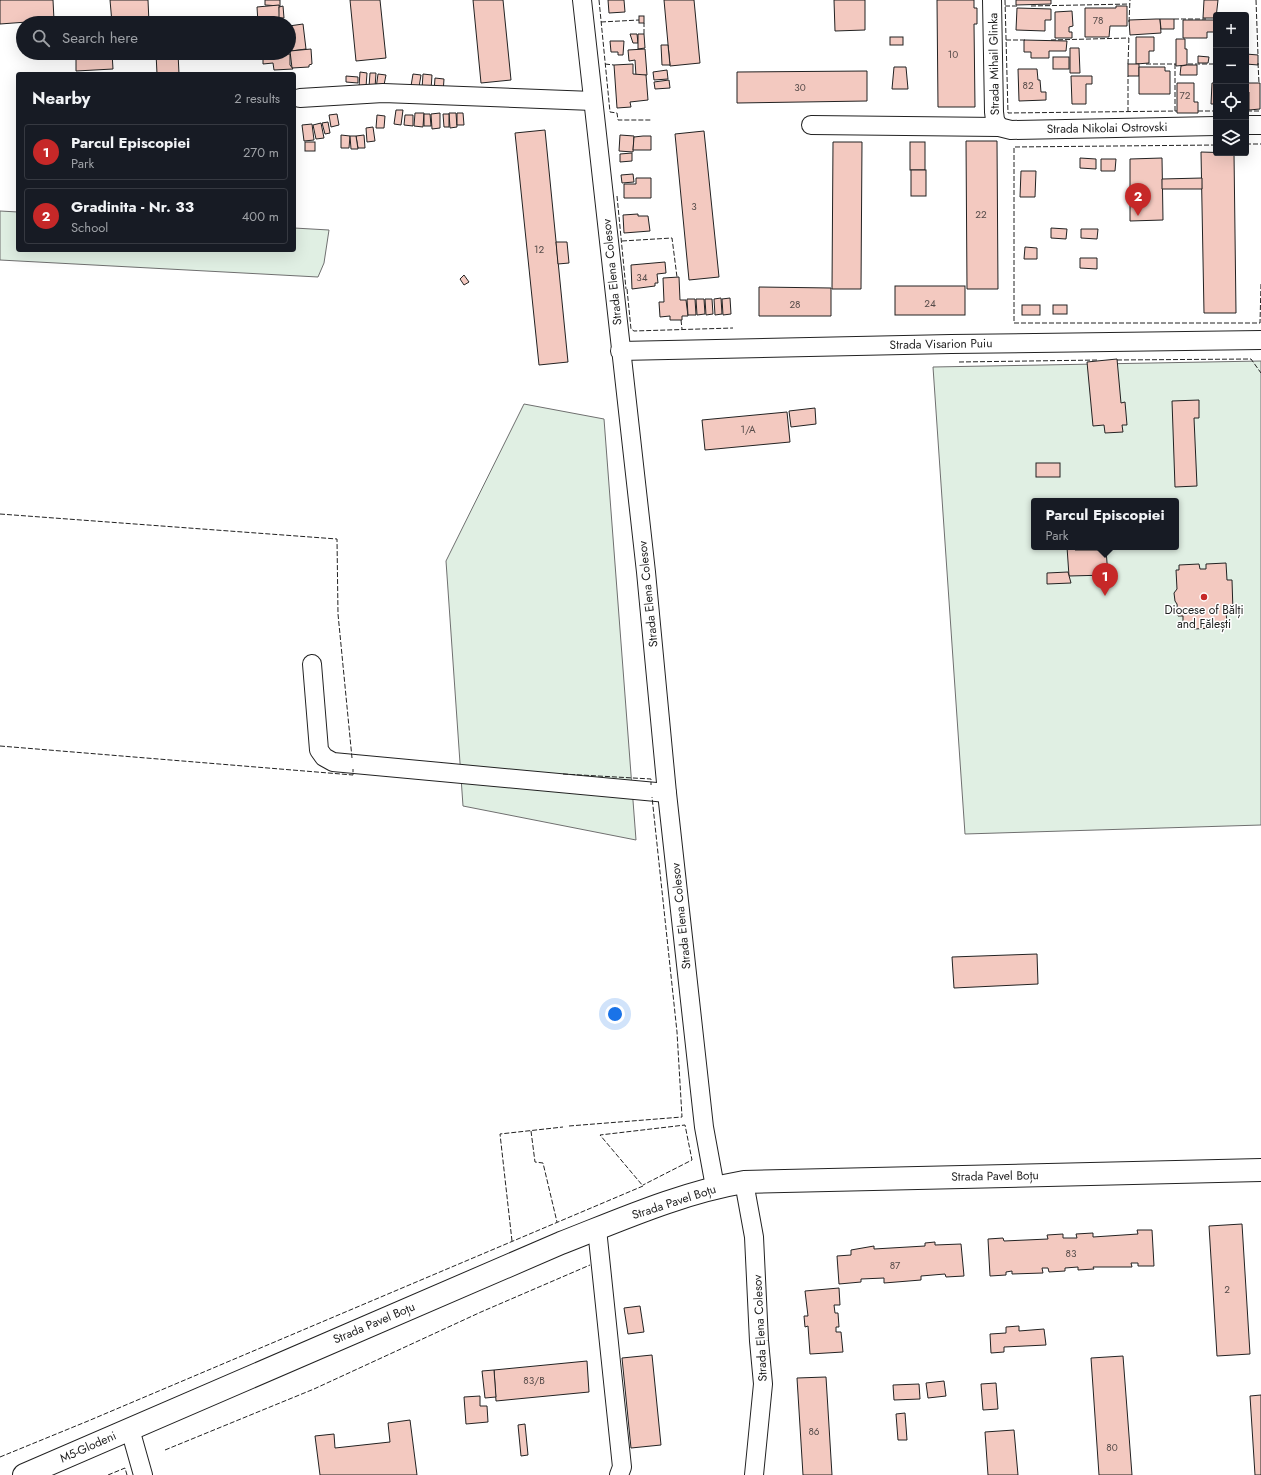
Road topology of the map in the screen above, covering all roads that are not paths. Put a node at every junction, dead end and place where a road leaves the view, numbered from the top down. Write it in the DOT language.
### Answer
graph roads {
  1 [pos="582,0"];
  2 [pos="992,0"];
  3 [pos="300,98"];
  4 [pos="593,101"];
  5 [pos="811,125"];
  6 [pos="1249,125"];
  7 [pos="1261,125"];
  8 [pos="1213,126"];
  9 [pos="998,127"];
  10 [pos="1261,340"];
  11 [pos="620,351"];
  12 [pos="312,664"];
  13 [pos="667,793"];
  14 [pos="1261,1170"];
  15 [pos="744,1182"];
  16 [pos="715,1187"];
  17 [pos="597,1229"];
  18 [pos="130,1429"];
  19 [pos="24,1475"];
  20 [pos="143,1475"];
  21 [pos="619,1475"];
  22 [pos="754,1475"];
  1 -- 4 [label="street, Strada Elena Colesov"];
  2 -- 9 [label="street, Strada Mihail Glinka"];
  3 -- 4 [label="street"];
  4 -- 11 [label="street, Strada Elena Colesov"];
  5 -- 9 [label="street, Strada Nikolai Ostrovski"];
  6 -- 7 [label="street"];
  8 -- 9 [label="street, Strada Nikolai Ostrovski"];
  10 -- 11 [label="street, Strada Visarion Puiu"];
  11 -- 13 [label="street, Strada Elena Colesov"];
  12 -- 13 [label="street"];
  13 -- 16 [label="street, Strada Elena Colesov"];
  14 -- 15 [label="main road, Strada Pavel Boțu"];
  15 -- 16 [label="main road, Strada Pavel Boțu"];
  15 -- 22 [label="street, Strada Elena Colesov"];
  16 -- 17 [label="main road, Strada Pavel Boțu"];
  17 -- 18 [label="main road, Strada Pavel Boțu"];
  17 -- 21 [label="street"];
  18 -- 19 [label="main road, M5-Glodeni"];
  18 -- 20 [label="street"];
}
